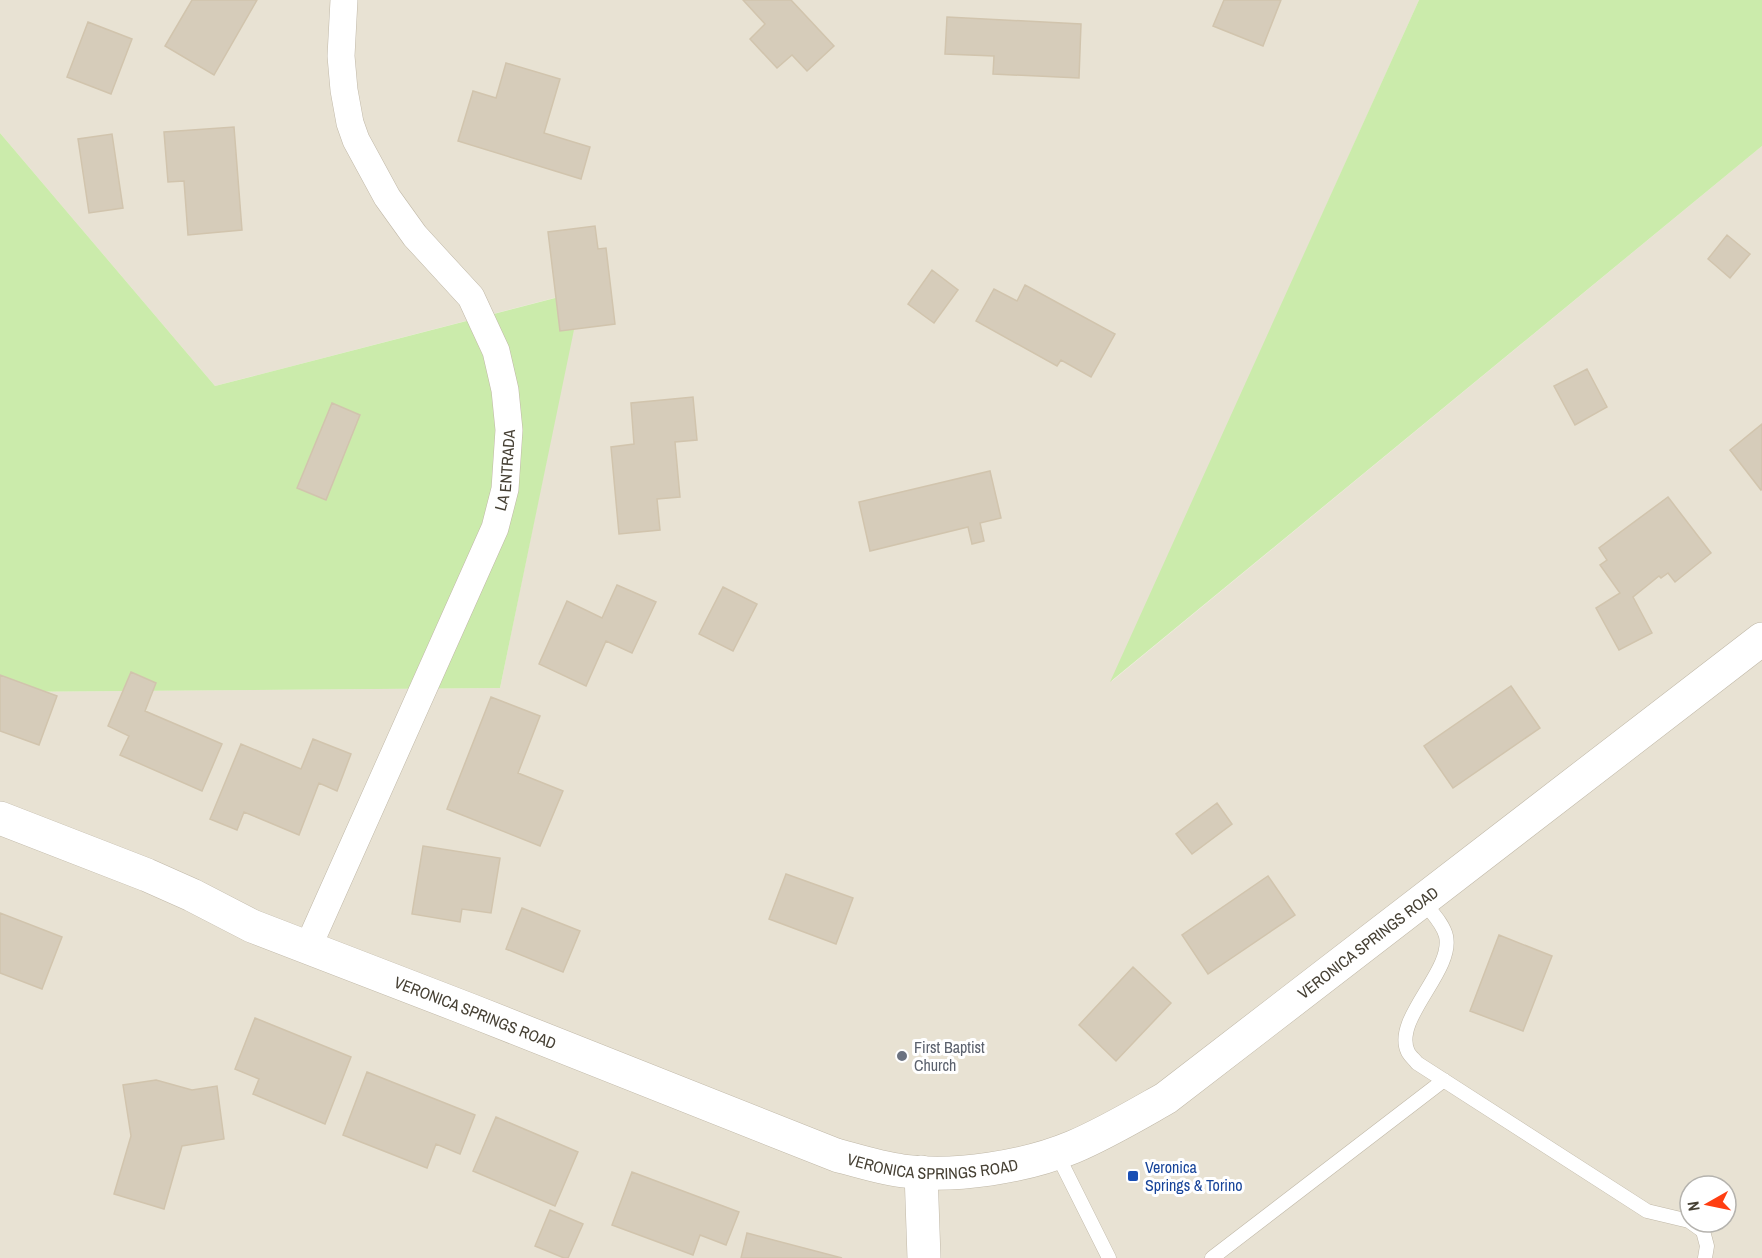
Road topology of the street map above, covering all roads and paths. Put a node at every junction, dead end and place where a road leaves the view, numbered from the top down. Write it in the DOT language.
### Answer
graph roads {
  1 [pos="344,0"];
  2 [pos="1762,639"];
  3 [pos="0,818"];
  4 [pos="1422,900"];
  5 [pos="308,948"];
  6 [pos="1444,1080"];
  7 [pos="1056,1152"];
  8 [pos="921,1172"];
  9 [pos="924,1258"];
  10 [pos="1109,1258"];
  11 [pos="1212,1258"];
  12 [pos="1705,1258"];
  1 -- 5 [label="street, LA ENTRADA"];
  2 -- 4 [label="street, VERONICA SPRINGS ROAD"];
  3 -- 5 [label="street, VERONICA SPRINGS ROAD"];
  4 -- 6 [label="lane"];
  4 -- 7 [label="street, VERONICA SPRINGS ROAD"];
  5 -- 8 [label="street, VERONICA SPRINGS ROAD"];
  6 -- 11 [label="lane"];
  6 -- 12 [label="lane"];
  7 -- 8 [label="street, VERONICA SPRINGS ROAD"];
  7 -- 10 [label="lane"];
  8 -- 9 [label="street"];
}
